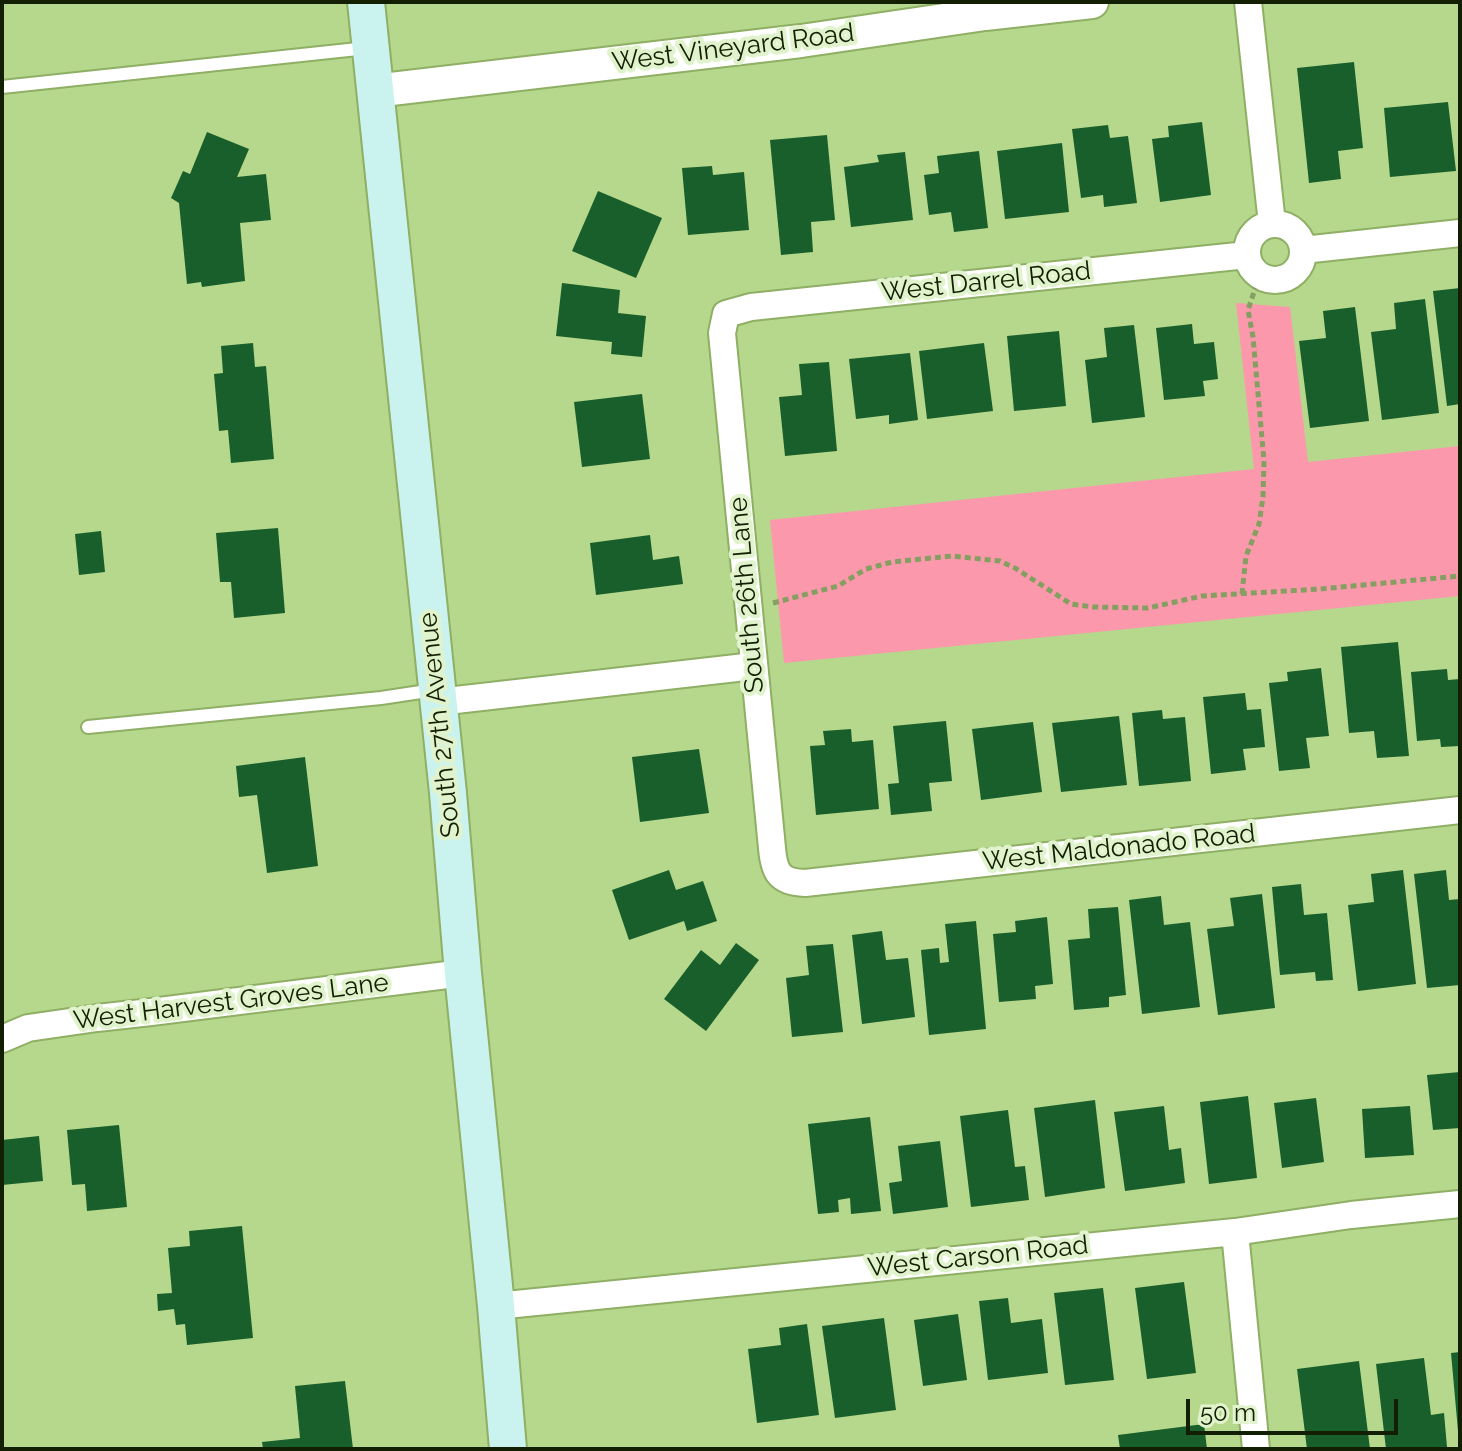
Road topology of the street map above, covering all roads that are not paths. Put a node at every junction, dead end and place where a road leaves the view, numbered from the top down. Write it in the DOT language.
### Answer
graph roads {
  1 [pos="366,2"];
  2 [pos="1092,2"];
  3 [pos="1248,2"];
  4 [pos="985,8"];
  5 [pos="370,48"];
  6 [pos="2,87"];
  7 [pos="374,91"];
  8 [pos="1272,224"];
  9 [pos="1460,233"];
  10 [pos="1303,250"];
  11 [pos="1253,266"];
  12 [pos="726,314"];
  13 [pos="754,666"];
  14 [pos="437,696"];
  15 [pos="88,727"];
  16 [pos="1460,810"];
  17 [pos="780,876"];
  18 [pos="463,973"];
  19 [pos="2,1039"];
  20 [pos="1460,1204"];
  21 [pos="1235,1232"];
  22 [pos="496,1306"];
  23 [pos="508,1449"];
  24 [pos="1256,1449"];
  1 -- 5 [label="main road, South 27th Avenue"];
  2 -- 4 [label="street, West Vineyard Road"];
  3 -- 8 [label="street"];
  4 -- 7 [label="street, West Vineyard Road"];
  5 -- 6 [label="lane"];
  5 -- 7 [label="main road, South 27th Avenue"];
  7 -- 14 [label="main road, South 27th Avenue"];
  8 -- 10 [label="street"];
  8 -- 11 [label="street"];
  9 -- 10 [label="street"];
  10 -- 11 [label="street, West Darrel Road"];
  11 -- 12 [label="street, West Darrel Road"];
  12 -- 13 [label="street, South 26th Lane"];
  13 -- 14 [label="street"];
  13 -- 17 [label="street, South 26th Lane"];
  14 -- 15 [label="lane"];
  14 -- 18 [label="main road, South 27th Avenue"];
  16 -- 17 [label="street, West Maldonado Road"];
  18 -- 19 [label="street, West Harvest Groves Lane"];
  18 -- 22 [label="main road, South 27th Avenue"];
  20 -- 21 [label="street, West Carson Road"];
  21 -- 22 [label="street, West Carson Road"];
  21 -- 24 [label="street"];
  22 -- 23 [label="main road, South 27th Avenue"];
}
